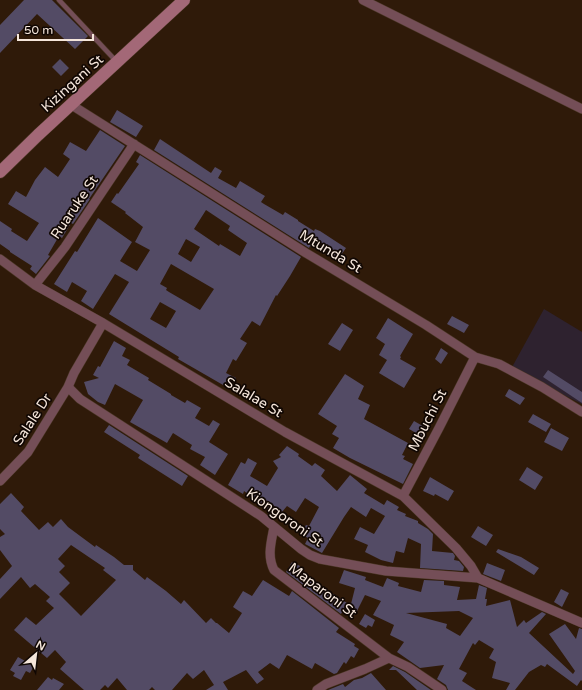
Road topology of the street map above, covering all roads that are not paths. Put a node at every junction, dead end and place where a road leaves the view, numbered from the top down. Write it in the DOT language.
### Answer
graph roads {
  1 [pos="59,0"];
  2 [pos="184,0"];
  3 [pos="363,0"];
  4 [pos="117,62"];
  5 [pos="70,104"];
  6 [pos="582,109"];
  7 [pos="134,144"];
  8 [pos="0,172"];
  9 [pos="0,260"];
  10 [pos="35,285"];
  11 [pos="103,323"];
  12 [pos="474,357"];
  13 [pos="68,387"];
  14 [pos="582,412"];
  15 [pos="0,481"];
  16 [pos="402,496"];
  17 [pos="274,527"];
  18 [pos="478,578"];
  19 [pos="582,623"];
  20 [pos="389,658"];
  21 [pos="317,690"];
  22 [pos="442,690"];
  1 -- 4 [label="lane"];
  2 -- 4 [label="street, Kizingani St"];
  3 -- 6 [label="street"];
  4 -- 5 [label="street, Kizingani St"];
  5 -- 7 [label="street, Mtunda St"];
  5 -- 8 [label="street, Kizingani St"];
  7 -- 10 [label="street, Ruaruke St"];
  7 -- 12 [label="street, Mtunda St"];
  9 -- 10 [label="street, Salalae St"];
  10 -- 11 [label="street, Salalae St"];
  11 -- 13 [label="street"];
  11 -- 16 [label="street, Salalae St"];
  12 -- 14 [label="street, Mtunda St"];
  12 -- 16 [label="street, Mbuchi St"];
  13 -- 15 [label="street, Salale Dr"];
  13 -- 17 [label="street, Kiongoroni St"];
  16 -- 18 [label="street, Salalae St"];
  17 -- 18 [label="street, Kiongoroni St"];
  17 -- 20 [label="street, Maparoni St"];
  18 -- 19 [label="street, Kiongoroni St"];
  20 -- 21 [label="street"];
  20 -- 22 [label="street, Maparoni St"];
}
